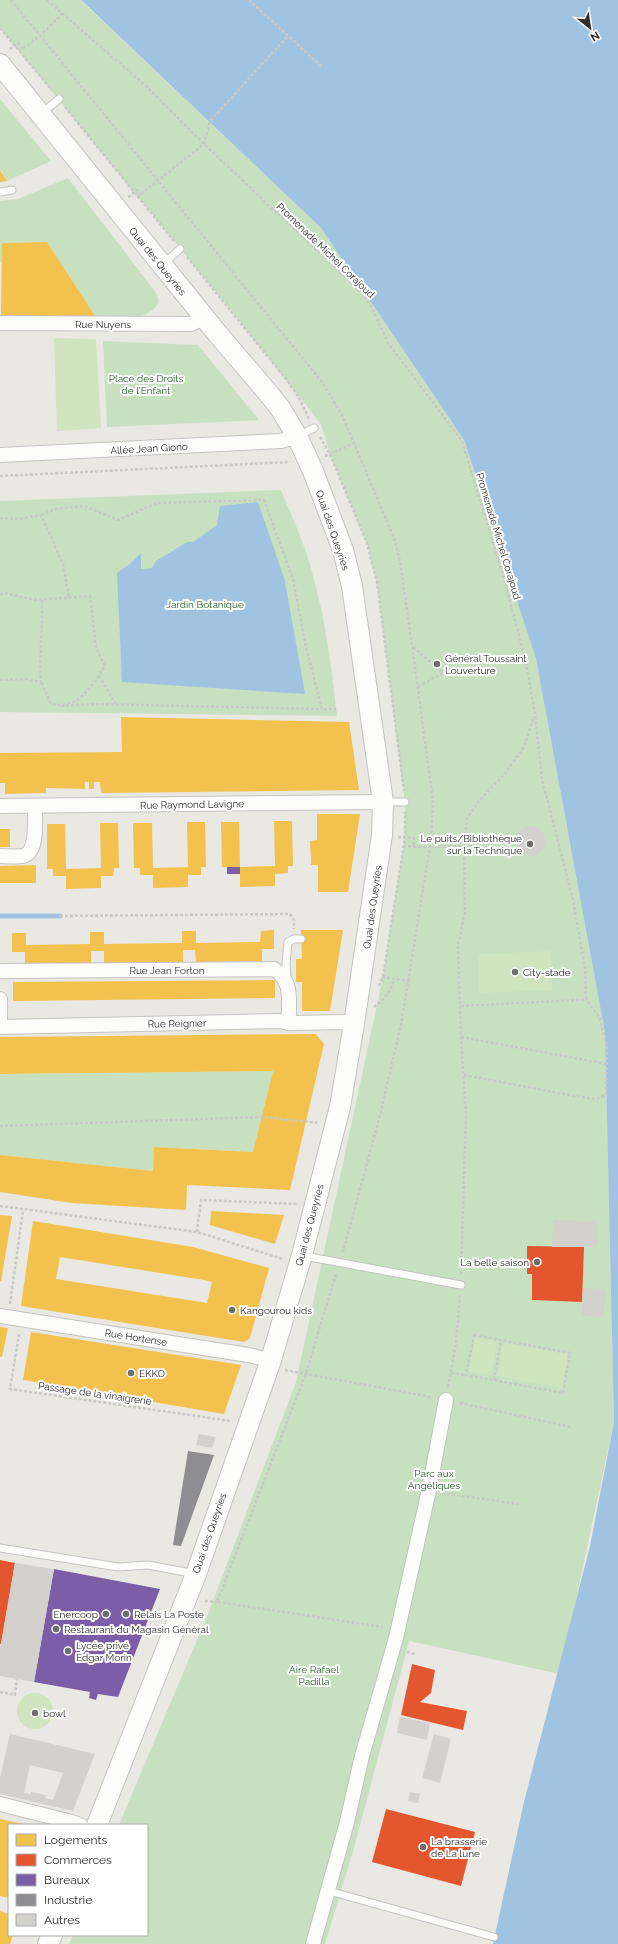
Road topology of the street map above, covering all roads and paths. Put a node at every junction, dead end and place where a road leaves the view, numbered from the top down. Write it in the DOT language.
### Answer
graph roads {
  1 [pos="47,0"];
  2 [pos="249,0"];
  3 [pos="63,13"];
  4 [pos="0,28"];
  5 [pos="288,36"];
  6 [pos="19,51"];
  7 [pos="0,64"];
  8 [pos="321,66"];
  9 [pos="59,99"];
  10 [pos="40,114"];
  11 [pos="204,144"];
  12 [pos="12,190"];
  13 [pos="0,192"];
  14 [pos="138,197"];
  15 [pos="180,249"];
  16 [pos="162,265"];
  17 [pos="204,318"];
  18 [pos="0,323"];
  19 [pos="306,432"];
  20 [pos="355,443"];
  21 [pos="0,455"];
  22 [pos="308,460"];
  23 [pos="0,476"];
  24 [pos="41,515"];
  25 [pos="0,518"];
  26 [pos="0,594"];
  27 [pos="69,598"];
  28 [pos="42,599"];
  29 [pos="412,647"];
  30 [pos="99,676"];
  31 [pos="0,680"];
  32 [pos="41,682"];
  33 [pos="418,687"];
  34 [pos="117,704"];
  35 [pos="61,706"];
  36 [pos="322,709"];
  37 [pos="336,710"];
  38 [pos="535,714"];
  39 [pos="383,802"];
  40 [pos="405,802"];
  41 [pos="0,806"];
  42 [pos="34,806"];
  43 [pos="515,840"];
  44 [pos="403,846"];
  45 [pos="464,846"];
  46 [pos="0,856"];
  47 [pos="60,916"];
  48 [pos="298,939"];
  49 [pos="0,971"];
  50 [pos="383,977"];
  51 [pos="288,983"];
  52 [pos="0,999"];
  53 [pos="586,999"];
  54 [pos="460,1006"];
  55 [pos="289,1023"];
  56 [pos="354,1024"];
  57 [pos="0,1027"];
  58 [pos="461,1037"];
  59 [pos="607,1064"];
  60 [pos="464,1075"];
  61 [pos="336,1124"];
  62 [pos="0,1126"];
  63 [pos="315,1204"];
  64 [pos="0,1206"];
  65 [pos="23,1210"];
  66 [pos="197,1232"];
  67 [pos="300,1260"];
  68 [pos="339,1263"];
  69 [pos="461,1286"];
  70 [pos="4,1317"];
  71 [pos="22,1320"];
  72 [pos="501,1340"];
  73 [pos="271,1360"];
  74 [pos="451,1373"];
  75 [pos="306,1374"];
  76 [pos="466,1375"];
  77 [pos="494,1380"];
  78 [pos="446,1400"];
  79 [pos="247,1424"];
  80 [pos="571,1427"];
  81 [pos="437,1492"];
  82 [pos="519,1504"];
  83 [pos="0,1548"];
  84 [pos="196,1574"];
  85 [pos="386,1628"];
  86 [pos="17,1679"];
  87 [pos="0,1692"];
  88 [pos="0,1804"];
  89 [pos="78,1824"];
  90 [pos="97,1824"];
  91 [pos="329,1891"];
  92 [pos="494,1937"];
  93 [pos="313,1944"];
  1 -- 3 [label="path, Promenade Michel Corajoud"];
  2 -- 5 [label="path"];
  3 -- 6 [label="path"];
  3 -- 11 [label="path, Promenade Michel Corajoud"];
  4 -- 6 [label="path"];
  5 -- 8 [label="path"];
  5 -- 11 [label="path"];
  6 -- 9 [label="path"];
  7 -- 10 [label="main road, Quai des Queyries"];
  9 -- 10 [label="lane"];
  9 -- 14 [label="path"];
  10 -- 16 [label="main road, Quai des Queyries"];
  11 -- 14 [label="path"];
  11 -- 38 [label="path, Promenade Michel Corajoud"];
  12 -- 13 [label="lane"];
  14 -- 15 [label="path"];
  15 -- 16 [label="lane"];
  15 -- 19 [label="path"];
  16 -- 17 [label="main road, Quai des Queyries"];
  17 -- 18 [label="street, Rue Nuyens"];
  17 -- 19 [label="main road, Quai des Queyries"];
  19 -- 21 [label="street, Allée Jean Giono"];
  19 -- 22 [label="main road, Quai des Queyries"];
  20 -- 22 [label="path"];
  22 -- 23 [label="path"];
  22 -- 39 [label="main road, Quai des Queyries"];
  24 -- 25 [label="path"];
  24 -- 27 [label="path"];
  24 -- 36 [label="path"];
  26 -- 28 [label="path"];
  27 -- 28 [label="path"];
  27 -- 30 [label="path"];
  28 -- 32 [label="path"];
  29 -- 33 [label="path"];
  30 -- 34 [label="path"];
  30 -- 35 [label="path"];
  31 -- 32 [label="path"];
  32 -- 35 [label="path"];
  34 -- 35 [label="path"];
  34 -- 36 [label="path"];
  36 -- 37 [label="path"];
  38 -- 45 [label="path"];
  38 -- 53 [label="path, Promenade Michel Corajoud"];
  39 -- 40 [label="lane"];
  39 -- 42 [label="street, Rue Raymond Lavigne"];
  39 -- 56 [label="main road, Quai des Queyries"];
  41 -- 42 [label="street, Rue Raymond Lavigne"];
  42 -- 46 [label="street"];
  43 -- 45 [label="path"];
  44 -- 45 [label="path"];
  45 -- 54 [label="path"];
  47 -- 48 [label="path"];
  48 -- 51 [label="lane"];
  49 -- 51 [label="street, Rue Jean Forton"];
  50 -- 68 [label="path"];
  51 -- 55 [label="street"];
  52 -- 57 [label="street"];
  53 -- 54 [label="path"];
  53 -- 59 [label="path"];
  54 -- 58 [label="path"];
  55 -- 56 [label="street, Rue Reignier"];
  55 -- 57 [label="street, Rue Reignier"];
  56 -- 61 [label="main road, Quai des Queyries"];
  58 -- 59 [label="path"];
  58 -- 60 [label="path"];
  59 -- 60 [label="path"];
  60 -- 69 [label="path"];
  61 -- 62 [label="path"];
  61 -- 63 [label="main road, Quai des Queyries"];
  63 -- 66 [label="path"];
  63 -- 67 [label="main road, Quai des Queyries"];
  64 -- 65 [label="path"];
  65 -- 66 [label="path"];
  65 -- 70 [label="path"];
  66 -- 67 [label="path"];
  67 -- 68 [label="lane"];
  67 -- 73 [label="main road, Quai des Queyries"];
  68 -- 69 [label="lane"];
  68 -- 75 [label="path"];
  69 -- 74 [label="path"];
  70 -- 71 [label="street, Rue Hortense"];
  71 -- 73 [label="street, Rue Hortense"];
  71 -- 79 [label="path, Passage de la vinaigrerie"];
  72 -- 76 [label="path"];
  72 -- 77 [label="path"];
  72 -- 77 [label="path"];
  73 -- 79 [label="main road, Quai des Queyries"];
  74 -- 76 [label="path"];
  74 -- 78 [label="path"];
  75 -- 78 [label="path"];
  75 -- 85 [label="path"];
  76 -- 77 [label="path"];
  78 -- 80 [label="path"];
  78 -- 91 [label="street"];
  79 -- 84 [label="main road, Quai des Queyries"];
  81 -- 82 [label="path"];
  83 -- 84 [label="lane"];
  84 -- 90 [label="main road, Quai des Queyries"];
  86 -- 87 [label="path"];
  88 -- 89 [label="street"];
  91 -- 92 [label="lane"];
  91 -- 93 [label="street"];
}
